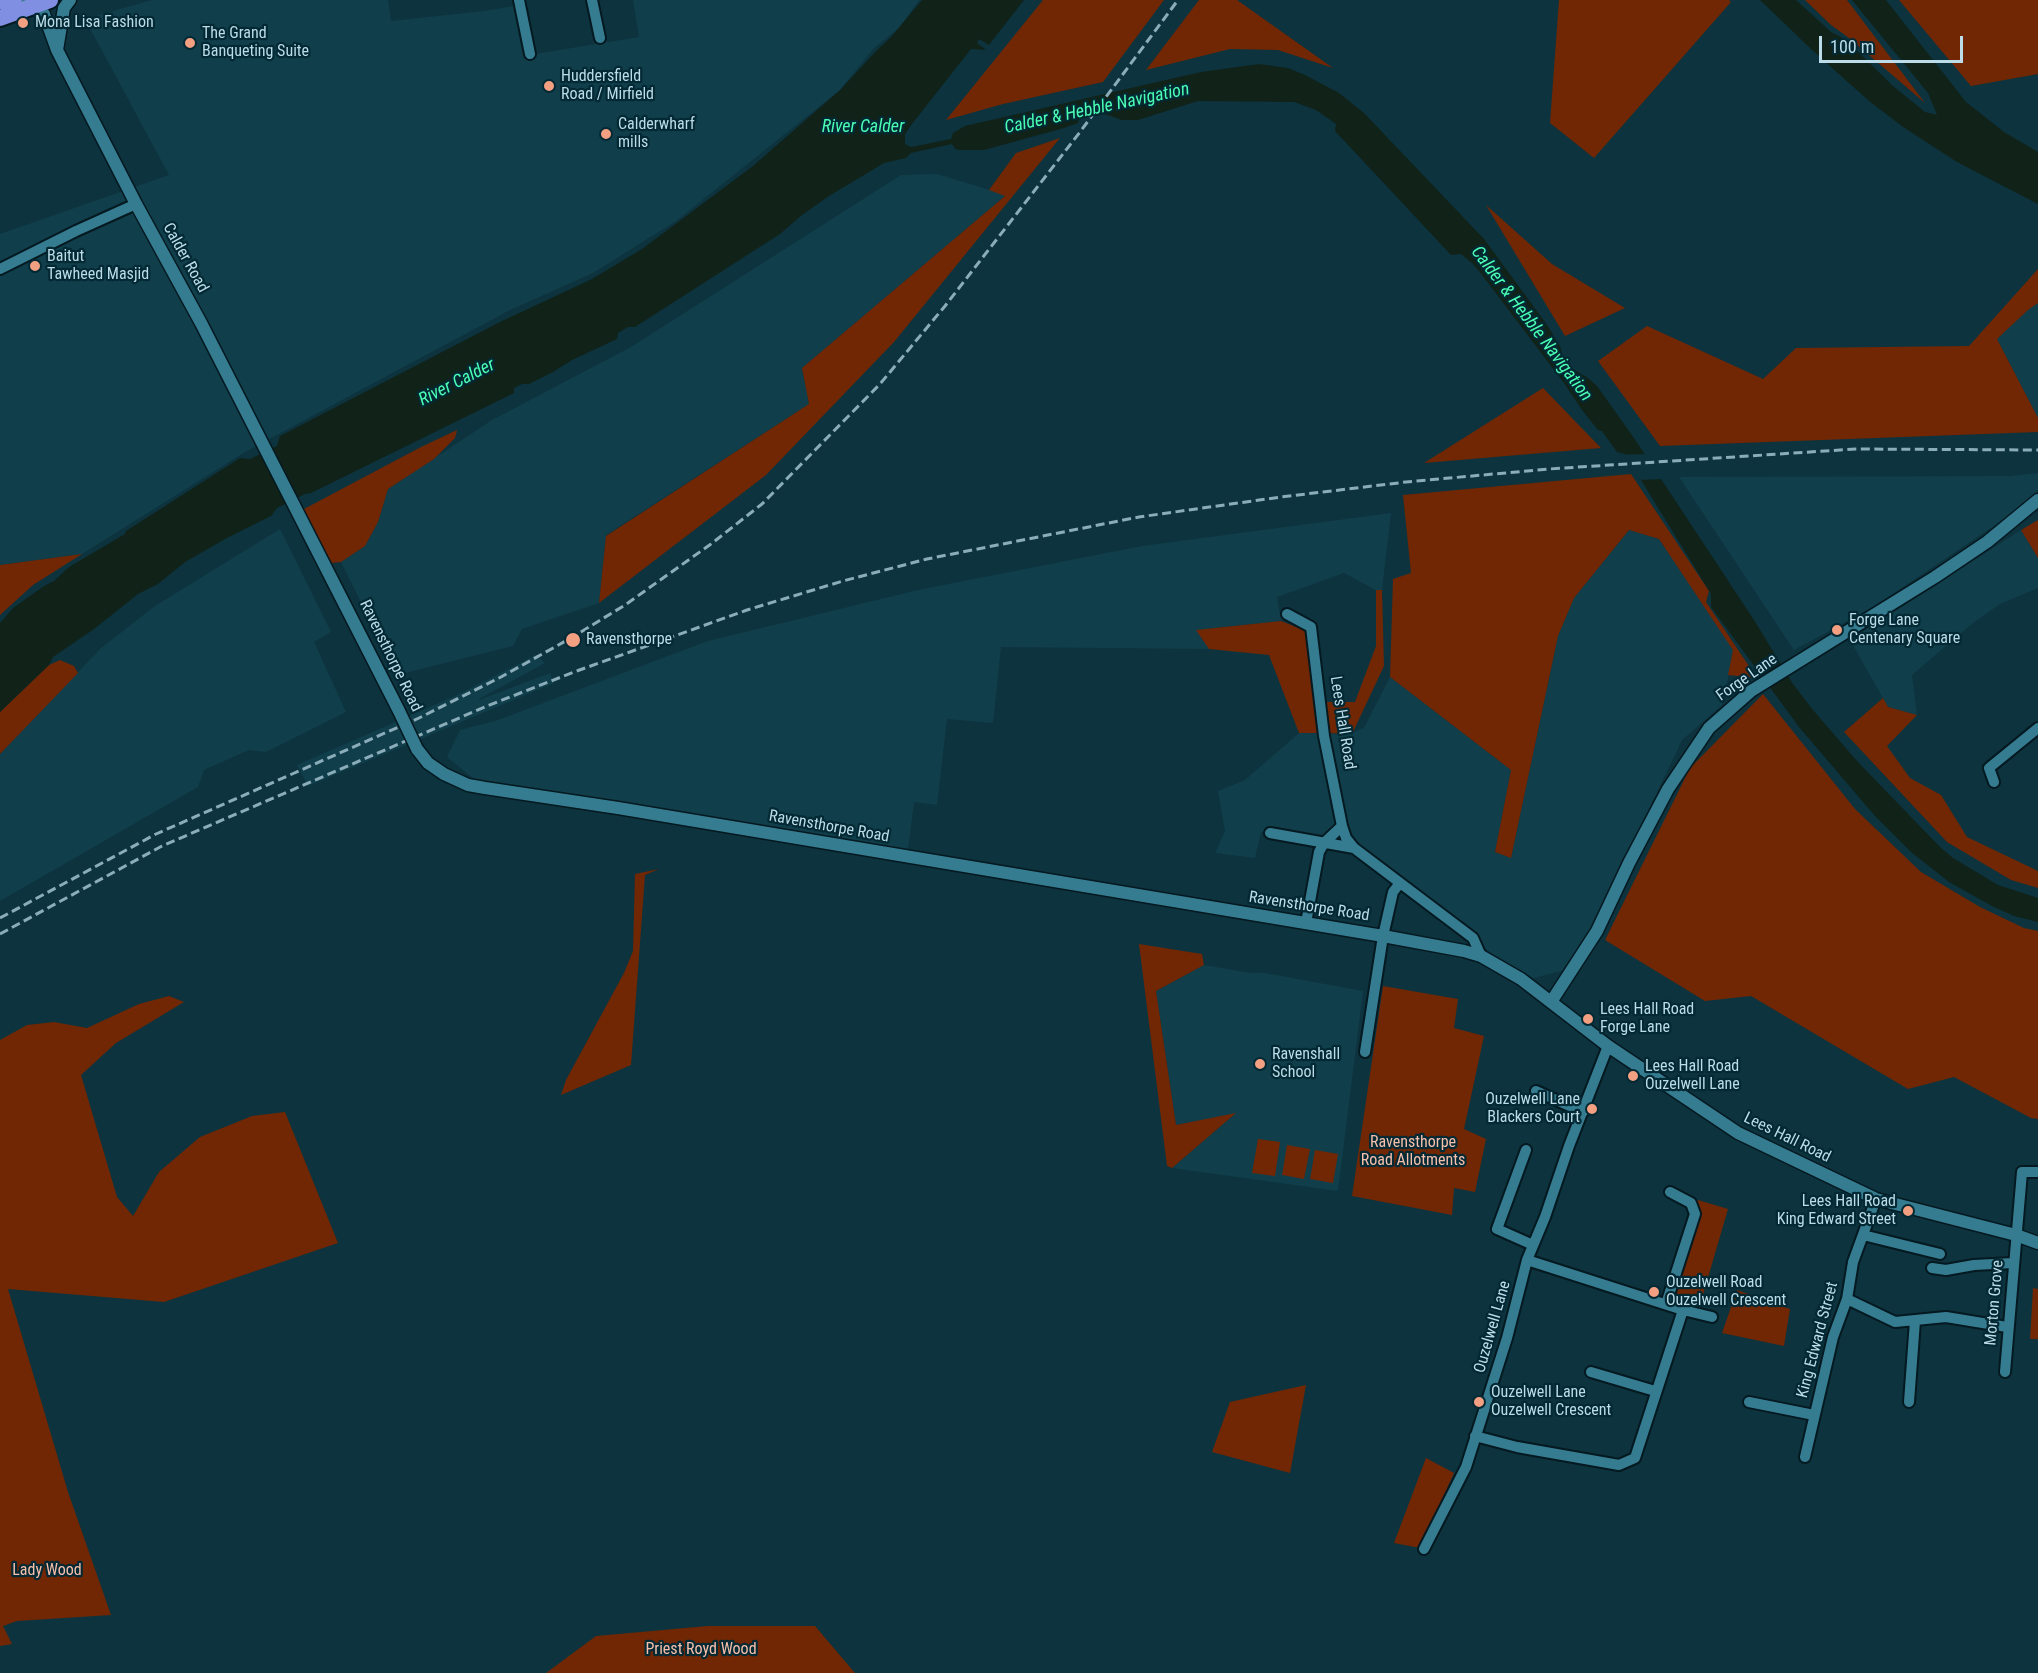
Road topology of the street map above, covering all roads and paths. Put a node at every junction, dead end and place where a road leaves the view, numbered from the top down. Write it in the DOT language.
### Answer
graph roads {
  1 [pos="14,0"];
  2 [pos="50,0"];
  3 [pos="70,0"];
  4 [pos="519,0"];
  5 [pos="592,0"];
  6 [pos="0,1"];
  7 [pos="30,3"];
  8 [pos="0,18"];
  9 [pos="600,38"];
  10 [pos="57,50"];
  11 [pos="530,54"];
  12 [pos="136,204"];
  13 [pos="0,269"];
  14 [pos="2038,500"];
  15 [pos="312,536"];
  16 [pos="1287,614"];
  17 [pos="2038,728"];
  18 [pos="1994,782"];
  19 [pos="1342,826"];
  20 [pos="1270,833"];
  21 [pos="1324,843"];
  22 [pos="1354,848"];
  23 [pos="1400,883"];
  24 [pos="1306,923"];
  25 [pos="1383,936"];
  26 [pos="1481,956"];
  27 [pos="1551,1002"];
  28 [pos="1608,1046"];
  29 [pos="1365,1052"];
  30 [pos="1536,1090"];
  31 [pos="1583,1112"];
  32 [pos="1526,1150"];
  33 [pos="2038,1172"];
  34 [pos="1670,1192"];
  35 [pos="1876,1199"];
  36 [pos="1863,1235"];
  37 [pos="2016,1235"];
  38 [pos="2038,1243"];
  39 [pos="1533,1245"];
  40 [pos="1940,1254"];
  41 [pos="1527,1260"];
  42 [pos="2013,1263"];
  43 [pos="1932,1268"];
  44 [pos="1847,1299"];
  45 [pos="1666,1304"];
  46 [pos="1683,1310"];
  47 [pos="1712,1317"];
  48 [pos="1915,1321"];
  49 [pos="2007,1327"];
  50 [pos="1591,1372"];
  51 [pos="2005,1372"];
  52 [pos="1655,1391"];
  53 [pos="1749,1401"];
  54 [pos="1909,1402"];
  55 [pos="1814,1415"];
  56 [pos="1475,1436"];
  57 [pos="1805,1457"];
  58 [pos="1424,1549"];
  1 -- 6 [label="highway"];
  2 -- 7 [label="highway"];
  3 -- 10 [label="street"];
  4 -- 11 [label="street"];
  5 -- 9 [label="street"];
  7 -- 8 [label="highway"];
  7 -- 10 [label="street, Calder Road"];
  10 -- 12 [label="street, Calder Road"];
  12 -- 13 [label="street"];
  12 -- 15 [label="street, Calder Road"];
  14 -- 27 [label="street, Forge Lane"];
  15 -- 24 [label="street, Ravensthorpe Road, bridge"];
  16 -- 19 [label="street, Lees Hall Road"];
  17 -- 18 [label="street"];
  19 -- 21 [label="street"];
  19 -- 22 [label="street, Lees Hall Road"];
  20 -- 21 [label="street, Lees Hall Road"];
  21 -- 22 [label="street, Lees Hall Road"];
  21 -- 24 [label="street"];
  22 -- 23 [label="street, Lees Hall Road"];
  23 -- 25 [label="street"];
  23 -- 26 [label="street, Lees Hall Road"];
  24 -- 25 [label="street, Ravensthorpe Road"];
  25 -- 26 [label="street, Ravensthorpe Road"];
  25 -- 29 [label="street"];
  26 -- 27 [label="street, Lees Hall Road"];
  27 -- 28 [label="street, Lees Hall Road"];
  28 -- 31 [label="street, Ouzelwell Lane"];
  28 -- 35 [label="street, Lees Hall Road"];
  30 -- 31 [label="street"];
  31 -- 39 [label="street, Ouzelwell Lane"];
  32 -- 39 [label="street"];
  33 -- 37 [label="street, Morton Grove"];
  34 -- 45 [label="street"];
  35 -- 36 [label="street, King Edward Street"];
  35 -- 37 [label="street, Lees Hall Road"];
  36 -- 40 [label="street"];
  36 -- 44 [label="street, King Edward Street"];
  37 -- 38 [label="street, Lees Hall Road"];
  37 -- 42 [label="street, Morton Grove"];
  39 -- 41 [label="street, Ouzelwell Lane"];
  41 -- 45 [label="street"];
  41 -- 56 [label="street, Ouzelwell Lane"];
  42 -- 43 [label="street"];
  42 -- 49 [label="street, Morton Grove"];
  44 -- 48 [label="street"];
  44 -- 55 [label="street, King Edward Street"];
  45 -- 46 [label="street"];
  46 -- 47 [label="street"];
  46 -- 52 [label="street"];
  48 -- 49 [label="street"];
  48 -- 54 [label="street"];
  49 -- 51 [label="street, Morton Grove"];
  50 -- 52 [label="street"];
  52 -- 56 [label="street"];
  53 -- 55 [label="street"];
  55 -- 57 [label="street, King Edward Street"];
  56 -- 58 [label="street, Ouzelwell Lane"];
}
